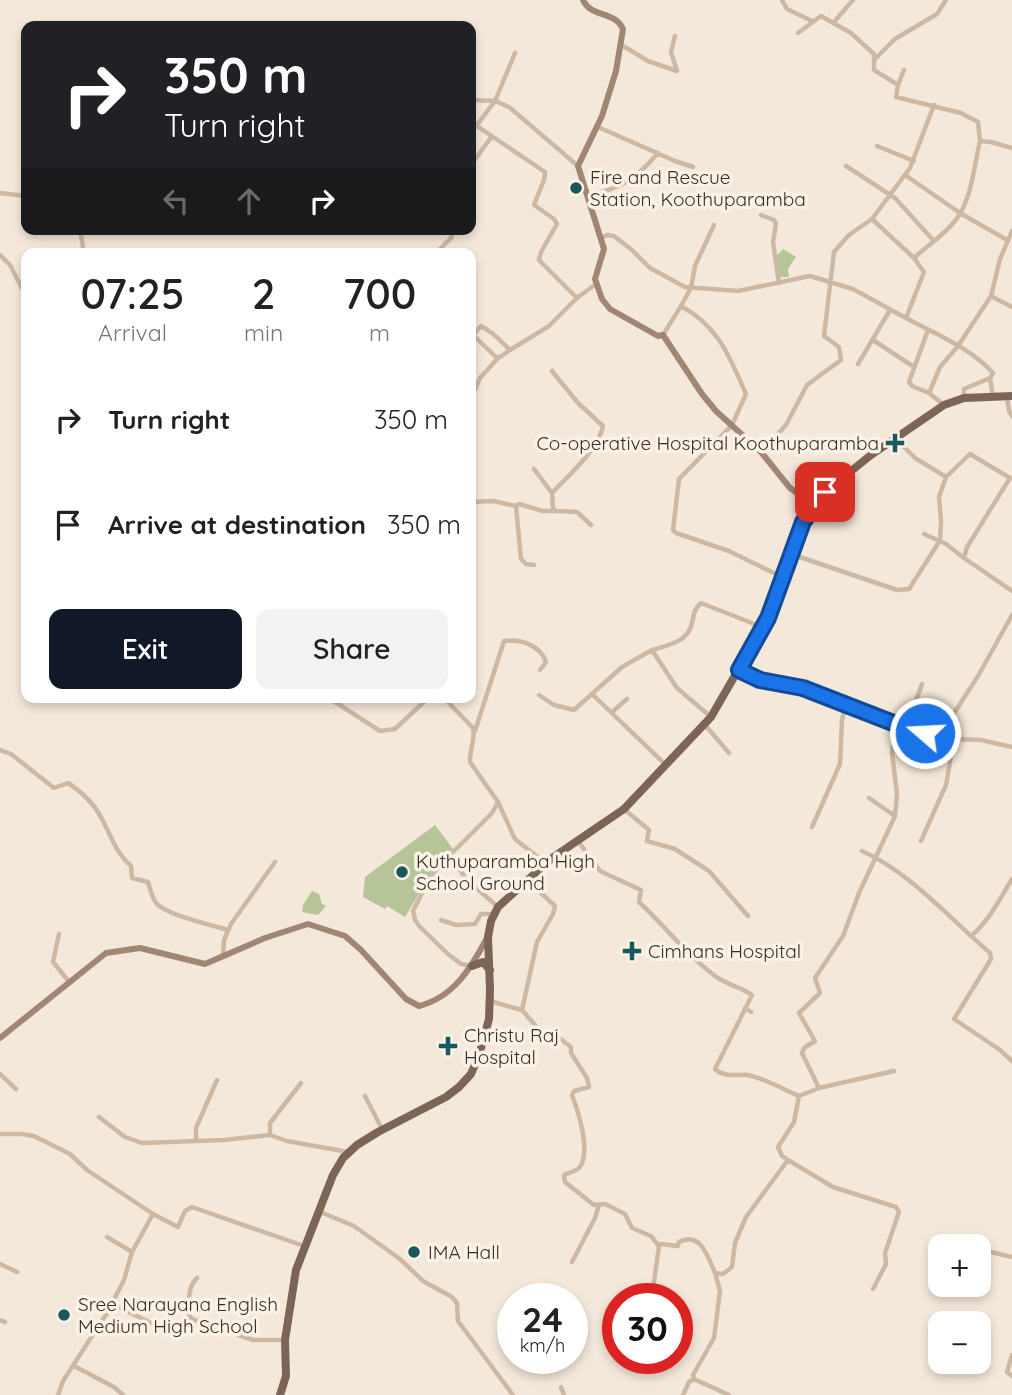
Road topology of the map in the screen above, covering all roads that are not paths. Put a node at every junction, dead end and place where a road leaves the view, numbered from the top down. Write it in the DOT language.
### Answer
graph roads {
  1 [pos="583,0"];
  2 [pos="782,0"];
  3 [pos="853,0"];
  4 [pos="946,0"];
  5 [pos="813,22"];
  6 [pos="834,22"];
  7 [pos="798,33"];
  8 [pos="675,36"];
  9 [pos="620,44"];
  10 [pos="515,53"];
  11 [pos="875,60"];
  12 [pos="904,70"];
  13 [pos="898,85"];
  14 [pos="476,100"];
  15 [pos="495,101"];
  16 [pos="934,105"];
  17 [pos="477,125"];
  18 [pos="598,127"];
  19 [pos="492,136"];
  20 [pos="979,141"];
  21 [pos="877,146"];
  22 [pos="1012,148"];
  23 [pos="658,153"];
  24 [pos="476,158"];
  25 [pos="914,161"];
  26 [pos="578,166"];
  27 [pos="846,166"];
  28 [pos="693,167"];
  29 [pos="905,174"];
  30 [pos="0,193"];
  31 [pos="890,195"];
  32 [pos="21,196"];
  33 [pos="589,196"];
  34 [pos="960,213"];
  35 [pos="761,215"];
  36 [pos="872,219"];
  37 [pos="714,225"];
  38 [pos="1012,231"];
  39 [pos="451,235"];
  40 [pos="601,237"];
  41 [pos="1007,240"];
  42 [pos="934,241"];
  43 [pos="441,248"];
  44 [pos="0,255"];
  45 [pos="914,258"];
  46 [pos="829,281"];
  47 [pos="779,283"];
  48 [pos="596,284"];
  49 [pos="21,286"];
  50 [pos="691,288"];
  51 [pos="991,296"];
  52 [pos="577,298"];
  53 [pos="681,306"];
  54 [pos="1012,307"];
  55 [pos="890,310"];
  56 [pos="906,318"];
  57 [pos="476,330"];
  58 [pos="928,330"];
  59 [pos="663,335"];
  60 [pos="476,338"];
  61 [pos="873,340"];
  62 [pos="958,346"];
  63 [pos="510,350"];
  64 [pos="498,358"];
  65 [pos="858,364"];
  66 [pos="915,367"];
  67 [pos="552,371"];
  68 [pos="990,378"];
  69 [pos="476,388"];
  70 [pos="929,393"];
  71 [pos="1010,396"];
  72 [pos="993,397"];
  73 [pos="964,398"];
  74 [pos="944,405"];
  75 [pos="1012,416"];
  76 [pos="732,425"];
  77 [pos="895,438"];
  78 [pos="761,452"];
  79 [pos="534,469"];
  80 [pos="946,477"];
  81 [pos="1011,477"];
  82 [pos="552,493"];
  83 [pos="476,502"];
  84 [pos="814,505"];
  85 [pos="516,506"];
  86 [pos="556,510"];
  87 [pos="591,525"];
  88 [pos="924,534"];
  89 [pos="939,541"];
  90 [pos="791,554"];
  91 [pos="964,558"];
  92 [pos="534,565"];
  93 [pos="783,577"];
  94 [pos="1012,591"];
  95 [pos="1012,615"];
  96 [pos="763,627"];
  97 [pos="652,650"];
  98 [pos="540,670"];
  99 [pos="739,670"];
  100 [pos="922,684"];
  101 [pos="539,695"];
  102 [pos="593,695"];
  103 [pos="627,699"];
  104 [pos="337,703"];
  105 [pos="423,703"];
  106 [pos="449,703"];
  107 [pos="846,703"];
  108 [pos="612,712"];
  109 [pos="708,720"];
  110 [pos="891,721"];
  111 [pos="906,728"];
  112 [pos="474,732"];
  113 [pos="940,735"];
  114 [pos="954,739"];
  115 [pos="1012,747"];
  116 [pos="0,751"];
  117 [pos="729,753"];
  118 [pos="667,766"];
  119 [pos="869,798"];
  120 [pos="498,802"];
  121 [pos="624,810"];
  122 [pos="895,816"];
  123 [pos="812,827"];
  124 [pos="921,841"];
  125 [pos="580,844"];
  126 [pos="862,851"];
  127 [pos="450,855"];
  128 [pos="876,857"];
  129 [pos="275,862"];
  130 [pos="546,864"];
  131 [pos="1012,879"];
  132 [pos="527,880"];
  133 [pos="496,910"];
  134 [pos="748,916"];
  135 [pos="441,919"];
  136 [pos="228,930"];
  137 [pos="59,934"];
  138 [pos="971,936"];
  139 [pos="488,937"];
  140 [pos="477,957"];
  141 [pos="223,958"];
  142 [pos="490,960"];
  143 [pos="472,966"];
  144 [pos="490,970"];
  145 [pos="70,983"];
  146 [pos="489,1000"];
  147 [pos="745,1008"];
  148 [pos="522,1010"];
  149 [pos="751,1012"];
  150 [pos="0,1038"];
  151 [pos="1012,1061"];
  152 [pos="894,1071"];
  153 [pos="0,1074"];
  154 [pos="217,1080"];
  155 [pos="302,1083"];
  156 [pos="819,1087"];
  157 [pos="16,1089"];
  158 [pos="365,1096"];
  159 [pos="799,1096"];
  160 [pos="99,1117"];
  161 [pos="383,1129"];
  162 [pos="0,1134"];
  163 [pos="270,1135"];
  164 [pos="196,1140"];
  165 [pos="349,1152"];
  166 [pos="788,1160"];
  167 [pos="599,1205"];
  168 [pos="317,1211"];
  169 [pos="153,1214"];
  170 [pos="107,1237"];
  171 [pos="304,1246"];
  172 [pos="659,1246"];
  173 [pos="132,1252"];
  174 [pos="991,1252"];
  175 [pos="1012,1257"];
  176 [pos="572,1262"];
  177 [pos="0,1264"];
  178 [pos="712,1266"];
  179 [pos="17,1272"];
  180 [pos="715,1273"];
  181 [pos="723,1274"];
  182 [pos="197,1278"];
  183 [pos="654,1283"];
  184 [pos="873,1289"];
  185 [pos="112,1304"];
  186 [pos="192,1319"];
  187 [pos="285,1340"];
  188 [pos="1012,1355"];
  189 [pos="74,1366"];
  190 [pos="1012,1376"];
  191 [pos="694,1379"];
  192 [pos="561,1387"];
  193 [pos="58,1395"];
  194 [pos="123,1395"];
  195 [pos="280,1395"];
  196 [pos="513,1395"];
  197 [pos="564,1395"];
  198 [pos="683,1395"];
  199 [pos="729,1395"];
  1 -- 9 [label="main road"];
  2 -- 5 [label="street"];
  3 -- 6 [label="street"];
  4 -- 11 [label="street"];
  5 -- 6 [label="street"];
  5 -- 7 [label="street"];
  6 -- 11 [label="street"];
  8 -- 9 [label="street"];
  9 -- 18 [label="main road"];
  10 -- 15 [label="street"];
  11 -- 13 [label="street"];
  12 -- 13 [label="street"];
  13 -- 16 [label="street"];
  14 -- 15 [label="street"];
  15 -- 17 [label="street"];
  15 -- 26 [label="street"];
  16 -- 20 [label="street"];
  16 -- 25 [label="street"];
  17 -- 19 [label="street"];
  18 -- 23 [label="street"];
  18 -- 26 [label="main road"];
  19 -- 24 [label="street"];
  19 -- 52 [label="street"];
  20 -- 22 [label="street"];
  20 -- 34 [label="street"];
  21 -- 25 [label="street"];
  23 -- 28 [label="street"];
  23 -- 33 [label="street"];
  25 -- 29 [label="street"];
  26 -- 33 [label="main road"];
  27 -- 31 [label="street"];
  29 -- 31 [label="street"];
  29 -- 34 [label="street"];
  30 -- 32 [label="street"];
  31 -- 36 [label="street"];
  31 -- 42 [label="street"];
  33 -- 40 [label="main road"];
  34 -- 41 [label="street"];
  34 -- 42 [label="street"];
  35 -- 47 [label="street"];
  36 -- 45 [label="street"];
  36 -- 46 [label="street"];
  37 -- 50 [label="street"];
  38 -- 41 [label="street"];
  39 -- 43 [label="street"];
  40 -- 48 [label="main road"];
  40 -- 50 [label="street"];
  41 -- 51 [label="street"];
  42 -- 45 [label="street"];
  44 -- 49 [label="street"];
  45 -- 56 [label="street"];
  46 -- 47 [label="street"];
  46 -- 55 [label="street"];
  46 -- 78 [label="street"];
  47 -- 50 [label="street"];
  48 -- 52 [label="street"];
  48 -- 59 [label="main road"];
  50 -- 53 [label="street"];
  51 -- 54 [label="street"];
  51 -- 62 [label="street"];
  52 -- 63 [label="street"];
  53 -- 59 [label="street"];
  53 -- 76 [label="street"];
  55 -- 56 [label="street"];
  55 -- 61 [label="street"];
  56 -- 58 [label="street"];
  57 -- 63 [label="street"];
  58 -- 62 [label="street"];
  58 -- 66 [label="street"];
  59 -- 76 [label="main road"];
  60 -- 64 [label="street"];
  61 -- 65 [label="street"];
  61 -- 66 [label="street"];
  62 -- 68 [label="street"];
  62 -- 70 [label="street"];
  63 -- 64 [label="street"];
  64 -- 69 [label="street"];
  66 -- 70 [label="street"];
  67 -- 82 [label="street"];
  68 -- 72 [label="street"];
  68 -- 73 [label="street"];
  70 -- 74 [label="street"];
  71 -- 72 [label="main road"];
  71 -- 75 [label="street"];
  72 -- 73 [label="main road"];
  73 -- 74 [label="main road"];
  74 -- 77 [label="main road"];
  76 -- 78 [label="main road"];
  76 -- 93 [label="street"];
  77 -- 80 [label="street"];
  77 -- 84 [label="main road"];
  78 -- 84 [label="main road"];
  79 -- 82 [label="street"];
  80 -- 81 [label="street"];
  80 -- 89 [label="street"];
  81 -- 91 [label="street"];
  82 -- 86 [label="street"];
  83 -- 85 [label="street"];
  84 -- 90 [label="main road"];
  85 -- 86 [label="street"];
  85 -- 92 [label="street"];
  86 -- 87 [label="street"];
  88 -- 89 [label="street"];
  89 -- 90 [label="street"];
  89 -- 91 [label="street"];
  90 -- 93 [label="main road"];
  91 -- 94 [label="street"];
  93 -- 96 [label="main road"];
  95 -- 113 [label="street"];
  96 -- 97 [label="street"];
  96 -- 99 [label="main road"];
  97 -- 102 [label="street"];
  97 -- 109 [label="street"];
  98 -- 112 [label="street"];
  99 -- 107 [label="street"];
  99 -- 109 [label="main road"];
  100 -- 111 [label="street"];
  101 -- 102 [label="street"];
  102 -- 108 [label="street"];
  103 -- 108 [label="street"];
  104 -- 105 [label="street"];
  106 -- 112 [label="street"];
  107 -- 110 [label="street"];
  107 -- 123 [label="street"];
  108 -- 118 [label="street"];
  109 -- 117 [label="street"];
  109 -- 118 [label="main road"];
  110 -- 111 [label="street"];
  110 -- 122 [label="street"];
  111 -- 113 [label="street"];
  112 -- 120 [label="street"];
  113 -- 114 [label="street"];
  114 -- 115 [label="street"];
  114 -- 124 [label="street"];
  116 -- 136 [label="street"];
  118 -- 121 [label="main road"];
  119 -- 122 [label="street"];
  120 -- 127 [label="street"];
  120 -- 130 [label="street"];
  121 -- 125 [label="main road"];
  121 -- 134 [label="street"];
  122 -- 128 [label="street"];
  125 -- 130 [label="main road"];
  125 -- 147 [label="street"];
  126 -- 128 [label="street"];
  127 -- 133 [label="street"];
  127 -- 143 [label="street"];
  128 -- 138 [label="street"];
  128 -- 156 [label="street"];
  129 -- 136 [label="street"];
  130 -- 132 [label="main road"];
  131 -- 138 [label="street"];
  132 -- 133 [label="main road"];
  132 -- 148 [label="street"];
  133 -- 135 [label="street"];
  133 -- 139 [label="main road"];
  136 -- 141 [label="street"];
  137 -- 145 [label="street"];
  138 -- 151 [label="street"];
  139 -- 140 [label="main road"];
  139 -- 142 [label="main road"];
  140 -- 142 [label="main road"];
  140 -- 143 [label="main road"];
  141 -- 143 [label="main road"];
  141 -- 145 [label="main road"];
  142 -- 144 [label="main road"];
  143 -- 144 [label="main road"];
  144 -- 146 [label="main road"];
  145 -- 150 [label="main road"];
  146 -- 148 [label="street"];
  146 -- 161 [label="main road"];
  147 -- 149 [label="street"];
  147 -- 159 [label="street"];
  148 -- 167 [label="street"];
  152 -- 156 [label="street"];
  153 -- 157 [label="street"];
  154 -- 164 [label="street"];
  155 -- 163 [label="street"];
  156 -- 159 [label="street"];
  158 -- 161 [label="street"];
  159 -- 166 [label="street"];
  160 -- 164 [label="street"];
  161 -- 165 [label="main road"];
  162 -- 169 [label="street"];
  163 -- 164 [label="street"];
  163 -- 165 [label="street"];
  165 -- 168 [label="main road"];
  166 -- 181 [label="street"];
  166 -- 184 [label="street"];
  167 -- 172 [label="street"];
  167 -- 176 [label="street"];
  168 -- 171 [label="main road"];
  168 -- 196 [label="street"];
  169 -- 171 [label="street"];
  169 -- 173 [label="street"];
  170 -- 173 [label="street"];
  171 -- 187 [label="main road"];
  172 -- 178 [label="street"];
  172 -- 183 [label="street"];
  173 -- 185 [label="street"];
  174 -- 175 [label="street"];
  177 -- 179 [label="street"];
  178 -- 180 [label="street"];
  178 -- 181 [label="street"];
  180 -- 181 [label="street"];
  180 -- 191 [label="street"];
  182 -- 186 [label="street"];
  185 -- 186 [label="street"];
  185 -- 189 [label="street"];
  186 -- 187 [label="street"];
  187 -- 195 [label="main road"];
  188 -- 190 [label="street"];
  189 -- 193 [label="street"];
  189 -- 194 [label="street"];
  191 -- 198 [label="street"];
  191 -- 199 [label="street"];
  192 -- 197 [label="street"];
}
